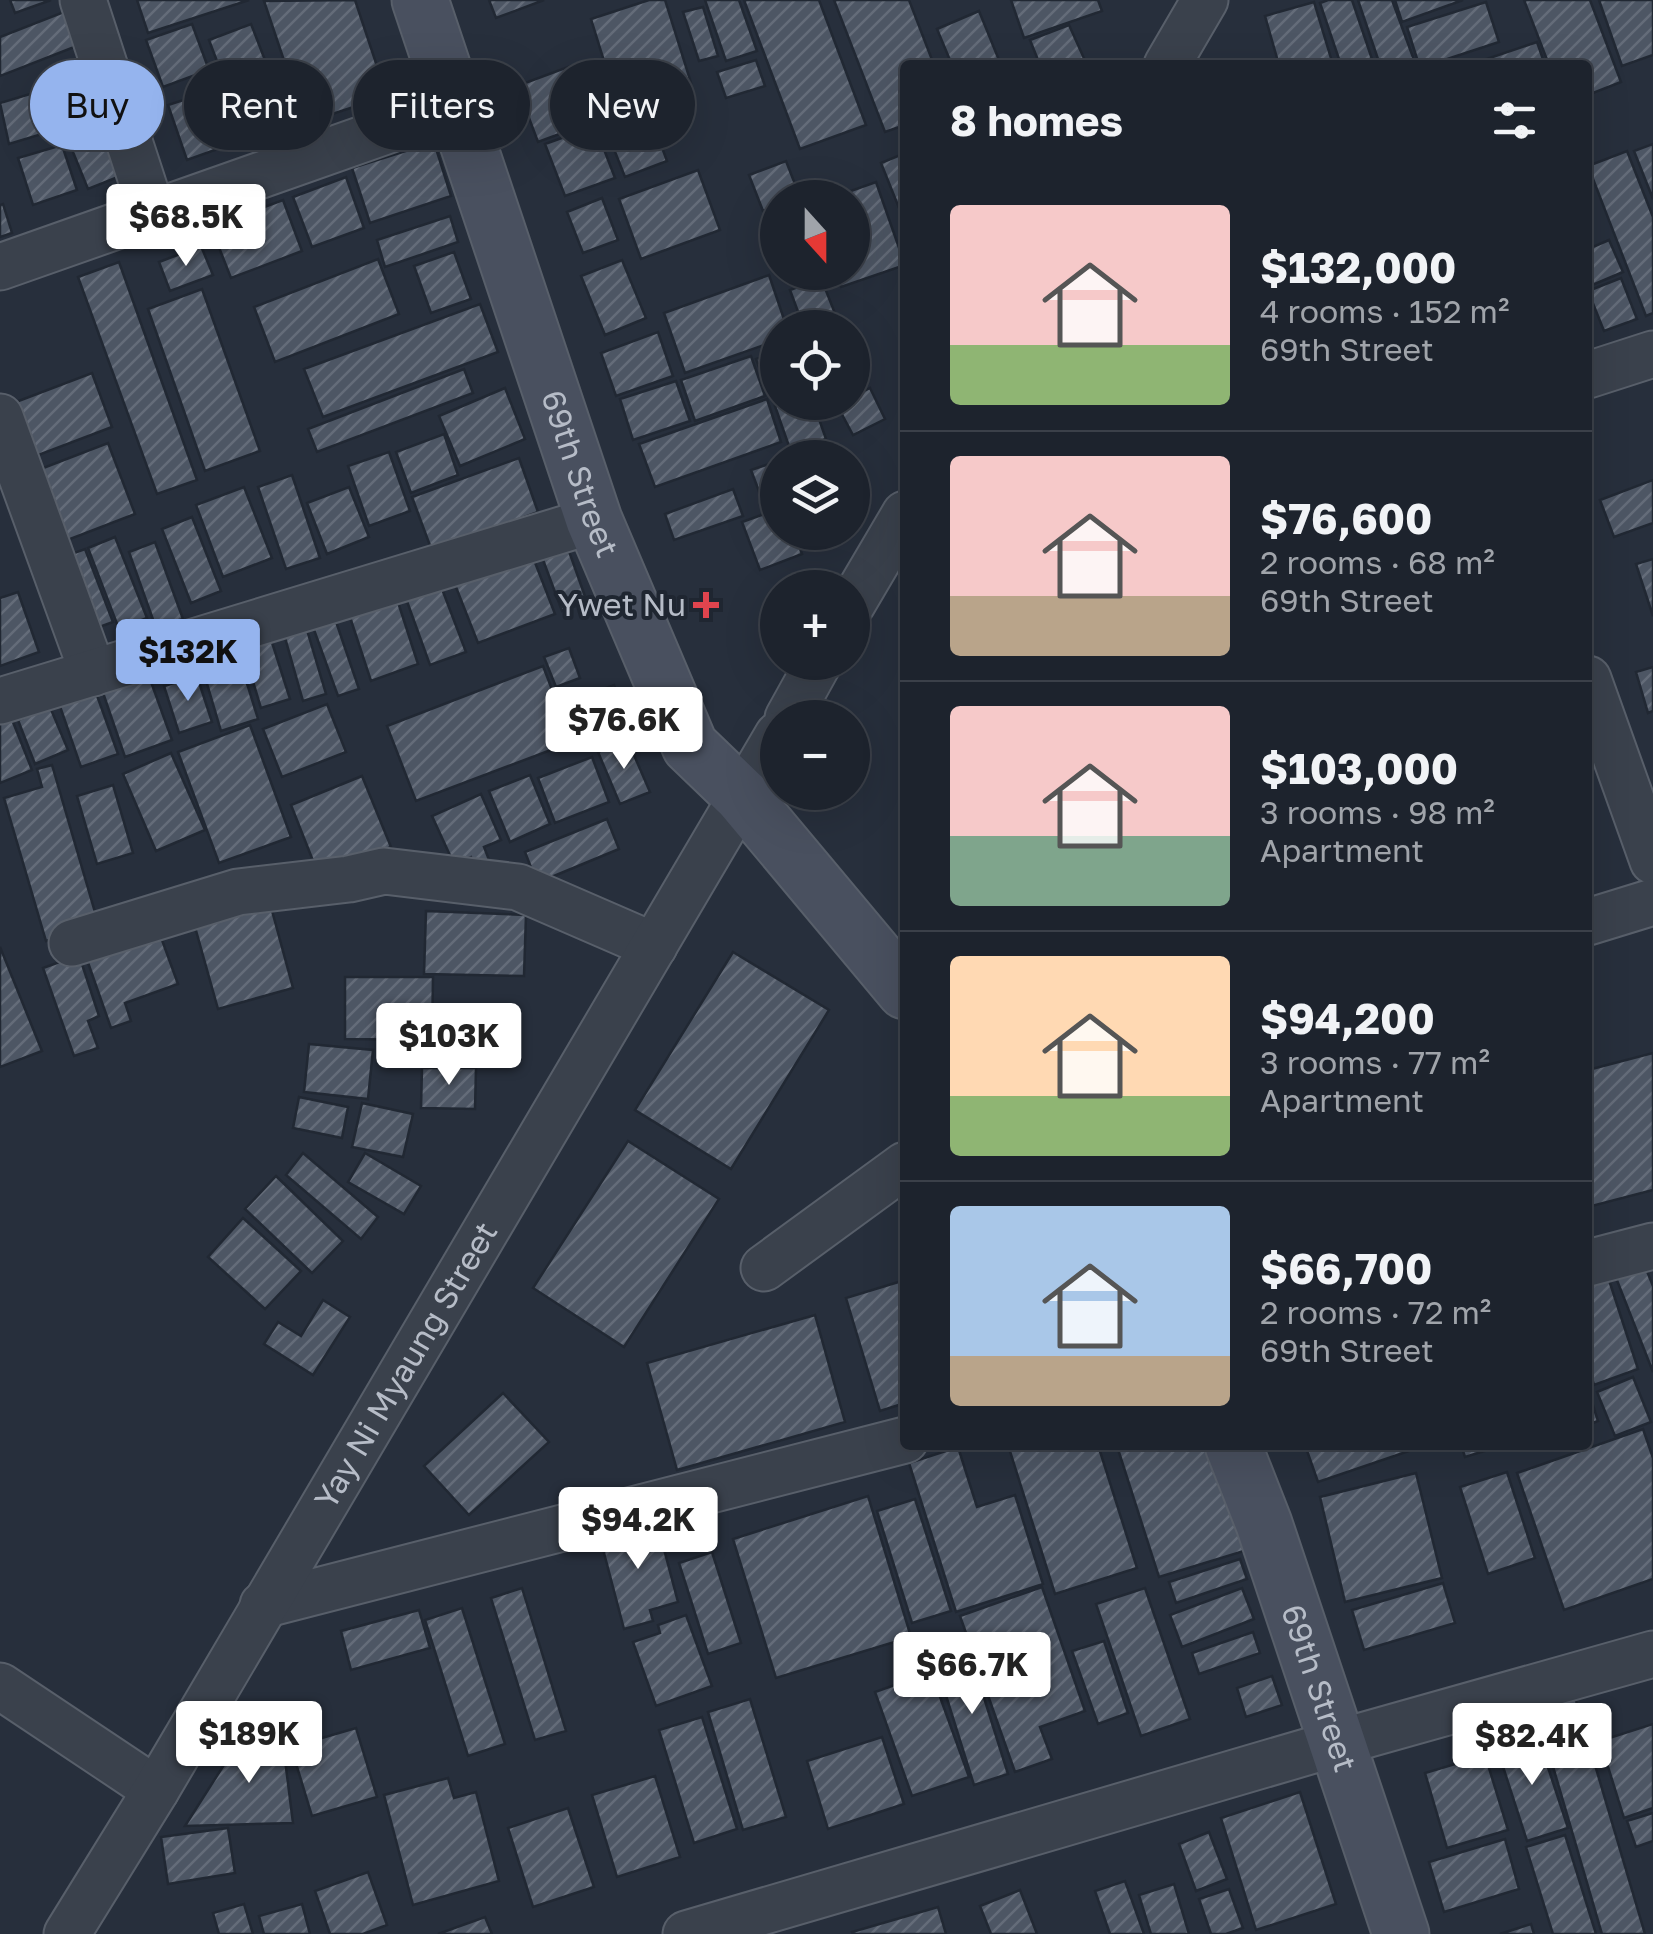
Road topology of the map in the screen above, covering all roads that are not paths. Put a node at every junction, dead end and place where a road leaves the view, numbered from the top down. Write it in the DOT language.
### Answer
graph roads {
  1 [pos="83,0"];
  2 [pos="420,0"];
  3 [pos="1205,0"];
  4 [pos="439,60"];
  5 [pos="1170,60"];
  6 [pos="353,142"];
  7 [pos="469,150"];
  8 [pos="152,212"];
  9 [pos="0,267"];
  10 [pos="1653,354"];
  11 [pos="1592,374"];
  12 [pos="0,418"];
  13 [pos="594,520"];
  14 [pos="900,523"];
  15 [pos="870,574"];
  16 [pos="900,588"];
  17 [pos="870,597"];
  18 [pos="93,672"];
  19 [pos="1592,690"];
  20 [pos="0,701"];
  21 [pos="760,766"];
  22 [pos="742,796"];
  23 [pos="1653,861"];
  24 [pos="1653,902"];
  25 [pos="1592,921"];
  26 [pos="72,943"];
  27 [pos="654,946"];
  28 [pos="900,985"];
  29 [pos="900,1169"];
  30 [pos="1653,1246"];
  31 [pos="1592,1262"];
  32 [pos="764,1268"];
  33 [pos="900,1441"];
  34 [pos="1235,1450"];
  35 [pos="263,1606"];
  36 [pos="1653,1654"];
  37 [pos="0,1686"];
  38 [pos="1337,1742"];
  39 [pos="156,1790"];
  40 [pos="821,1916"];
  41 [pos="67,1934"];
  42 [pos="686,1934"];
  43 [pos="1401,1934"];
  1 -- 8 [label="street"];
  2 -- 4 [label="main road, 69th Street"];
  3 -- 5 [label="street"];
  6 -- 8 [label="street"];
  7 -- 13 [label="main road, 69th Street"];
  8 -- 9 [label="street"];
  10 -- 11 [label="street"];
  12 -- 18 [label="street"];
  13 -- 18 [label="street"];
  13 -- 22 [label="main road, 69th Street"];
  14 -- 15 [label="street"];
  16 -- 17 [label="street"];
  18 -- 20 [label="street"];
  19 -- 23 [label="street"];
  21 -- 22 [label="street, Yay Ni Myaung Street"];
  22 -- 27 [label="street, Yay Ni Myaung Street"];
  22 -- 28 [label="main road, 69th Street"];
  24 -- 25 [label="street"];
  26 -- 27 [label="street"];
  27 -- 35 [label="street, Yay Ni Myaung Street"];
  29 -- 32 [label="street"];
  30 -- 31 [label="street"];
  33 -- 35 [label="street"];
  34 -- 38 [label="main road, 69th Street"];
  35 -- 39 [label="street, Yay Ni Myaung Street"];
  36 -- 38 [label="street"];
  37 -- 39 [label="street"];
  38 -- 40 [label="street"];
  38 -- 43 [label="main road, 69th Street"];
  39 -- 41 [label="street, Yay Ni Myaung Street"];
  40 -- 42 [label="street"];
}
